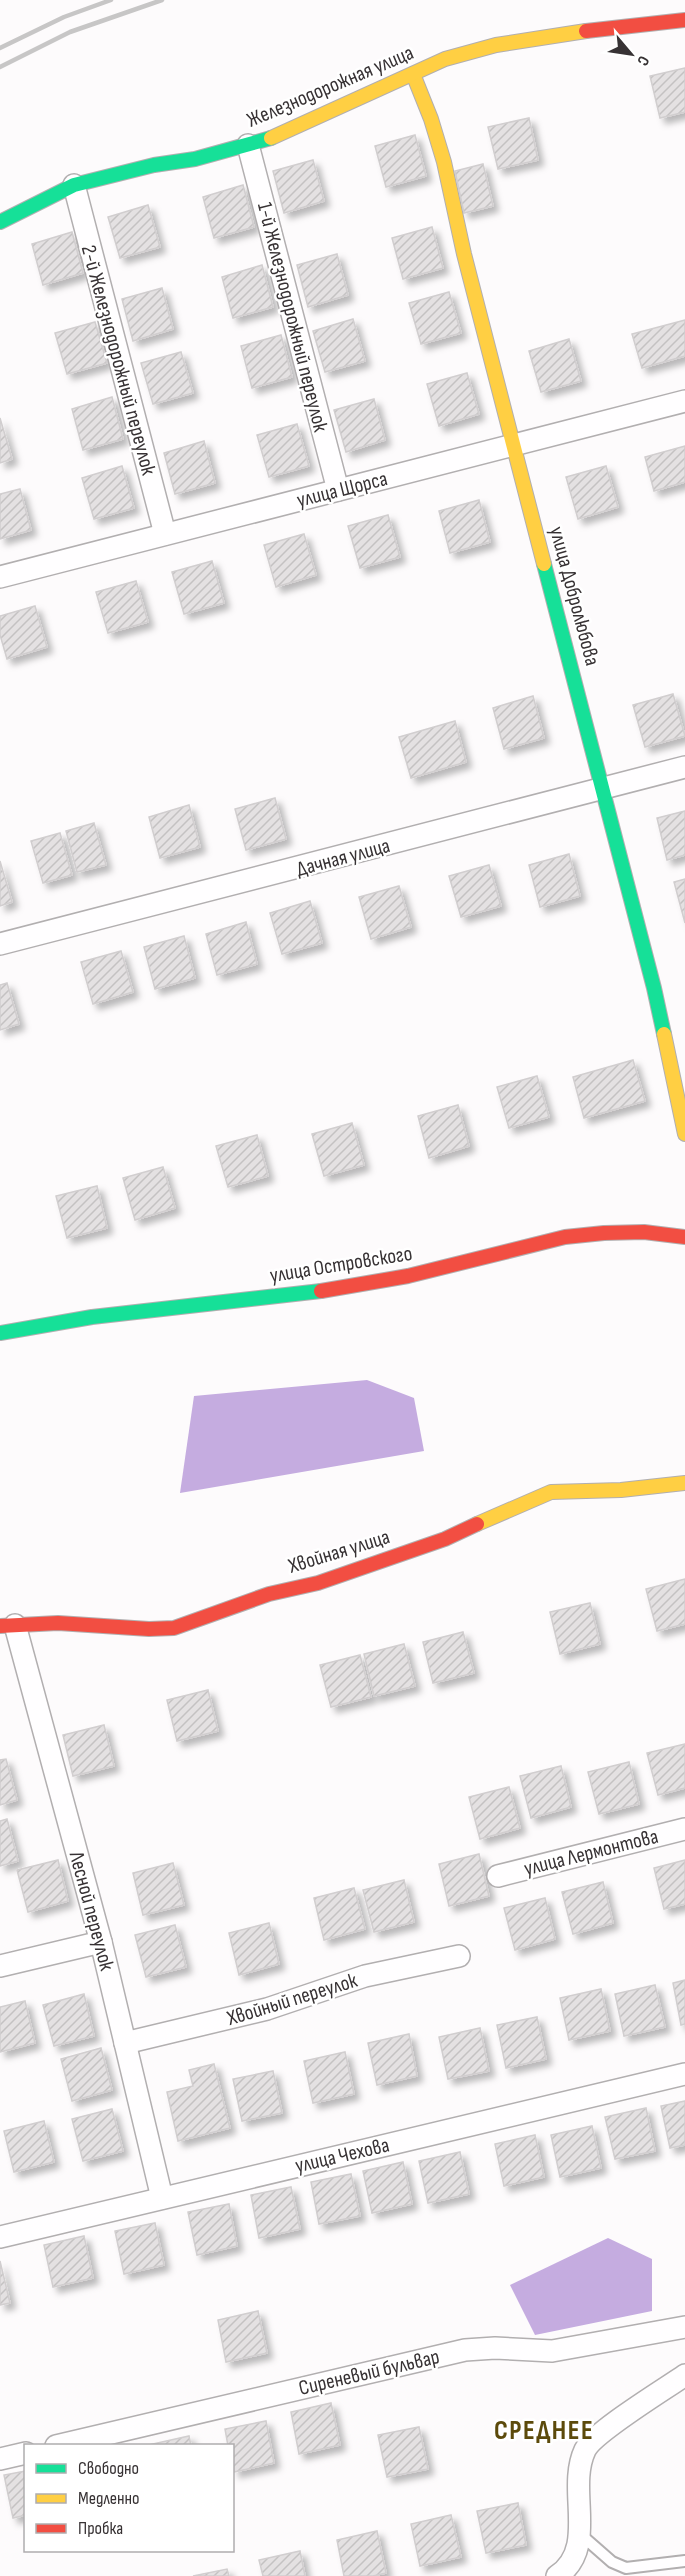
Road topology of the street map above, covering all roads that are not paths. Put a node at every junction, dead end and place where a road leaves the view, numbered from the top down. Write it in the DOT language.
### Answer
graph roads {
  1 [pos="685,20"];
  2 [pos="413,74"];
  3 [pos="248,145"];
  4 [pos="74,185"];
  5 [pos="0,222"];
  6 [pos="685,401"];
  7 [pos="514,445"];
  8 [pos="338,490"];
  9 [pos="165,534"];
  10 [pos="0,577"];
  11 [pos="685,767"];
  12 [pos="604,789"];
  13 [pos="0,944"];
  14 [pos="685,1134"];
  15 [pos="685,1237"];
  16 [pos="0,1333"];
  17 [pos="685,1483"];
  18 [pos="8,1626"];
  19 [pos="685,1829"];
  20 [pos="498,1876"];
  21 [pos="101,1942"];
  22 [pos="459,1956"];
  23 [pos="0,1966"];
  24 [pos="125,2043"];
  25 [pos="685,2074"];
  26 [pos="162,2198"];
  27 [pos="0,2237"];
  28 [pos="685,2327"];
  29 [pos="685,2375"];
  30 [pos="60,2444"];
  31 [pos="24,2453"];
  32 [pos="0,2459"];
  33 [pos="580,2534"];
  34 [pos="685,2561"];
  35 [pos="557,2576"];
  1 -- 2 [label="street, Железнодорожная улица"];
  2 -- 3 [label="street, Железнодорожная улица"];
  2 -- 7 [label="street, улица Добролюбова"];
  3 -- 4 [label="street, Железнодорожная улица"];
  3 -- 8 [label="street, 1-й Железнодорожный переулок"];
  4 -- 5 [label="street, Железнодорожная улица"];
  4 -- 9 [label="street, 2-й Железнодорожный переулок"];
  6 -- 7 [label="street, улица Щорса"];
  7 -- 8 [label="street, улица Щорса"];
  7 -- 12 [label="street, улица Добролюбова"];
  8 -- 9 [label="street, улица Щорса"];
  9 -- 10 [label="street, улица Щорса"];
  11 -- 12 [label="street, Дачная улица"];
  12 -- 13 [label="street, Дачная улица"];
  12 -- 14 [label="street, улица Добролюбова"];
  15 -- 16 [label="street, улица Островского"];
  17 -- 18 [label="street, Хвойная улица"];
  18 -- 21 [label="street, Лесной переулок"];
  19 -- 20 [label="street, улица Лермонтова"];
  21 -- 23 [label="street"];
  21 -- 24 [label="street, Лесной переулок"];
  22 -- 24 [label="street, Хвойный переулок"];
  24 -- 26 [label="street, Лесной переулок"];
  25 -- 26 [label="street, улица Чехова"];
  26 -- 27 [label="street, улица Чехова"];
  28 -- 30 [label="street, Сиреневый бульвар"];
  29 -- 33 [label="street"];
  31 -- 32 [label="street"];
  33 -- 34 [label="lane"];
  33 -- 35 [label="street"];
}
